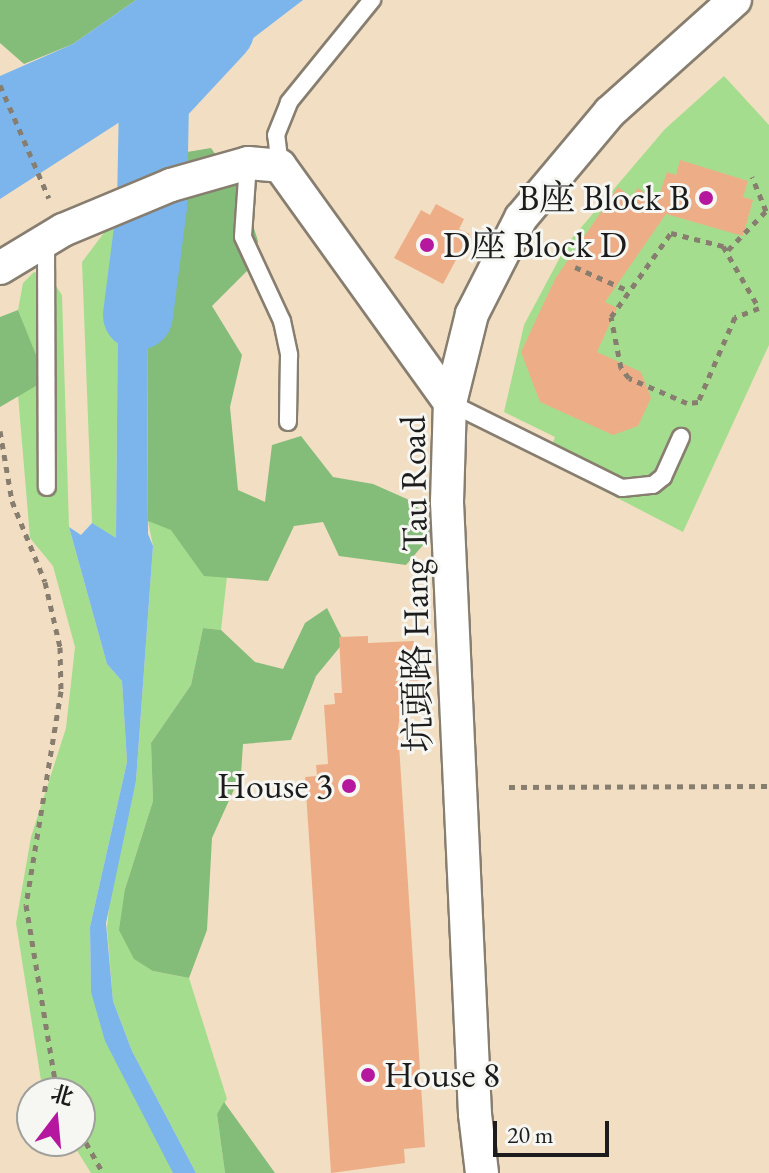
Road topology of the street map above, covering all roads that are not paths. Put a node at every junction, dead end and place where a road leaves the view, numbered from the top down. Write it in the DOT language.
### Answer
graph roads {
  1 [pos="372,0"];
  2 [pos="735,0"];
  3 [pos="248,163"];
  4 [pos="280,166"];
  5 [pos="50,226"];
  6 [pos="0,268"];
  7 [pos="450,403"];
  8 [pos="288,422"];
  9 [pos="681,437"];
  10 [pos="47,487"];
  11 [pos="482,1173"];
  1 -- 4 [label="lane"];
  2 -- 7 [label="street, 坑頭路 Hang Tau Road"];
  3 -- 4 [label="street"];
  3 -- 5 [label="street"];
  3 -- 8 [label="lane"];
  4 -- 7 [label="street"];
  5 -- 6 [label="street"];
  5 -- 10 [label="lane"];
  7 -- 9 [label="lane"];
  7 -- 11 [label="street, 坑頭路 Hang Tau Road"];
}
